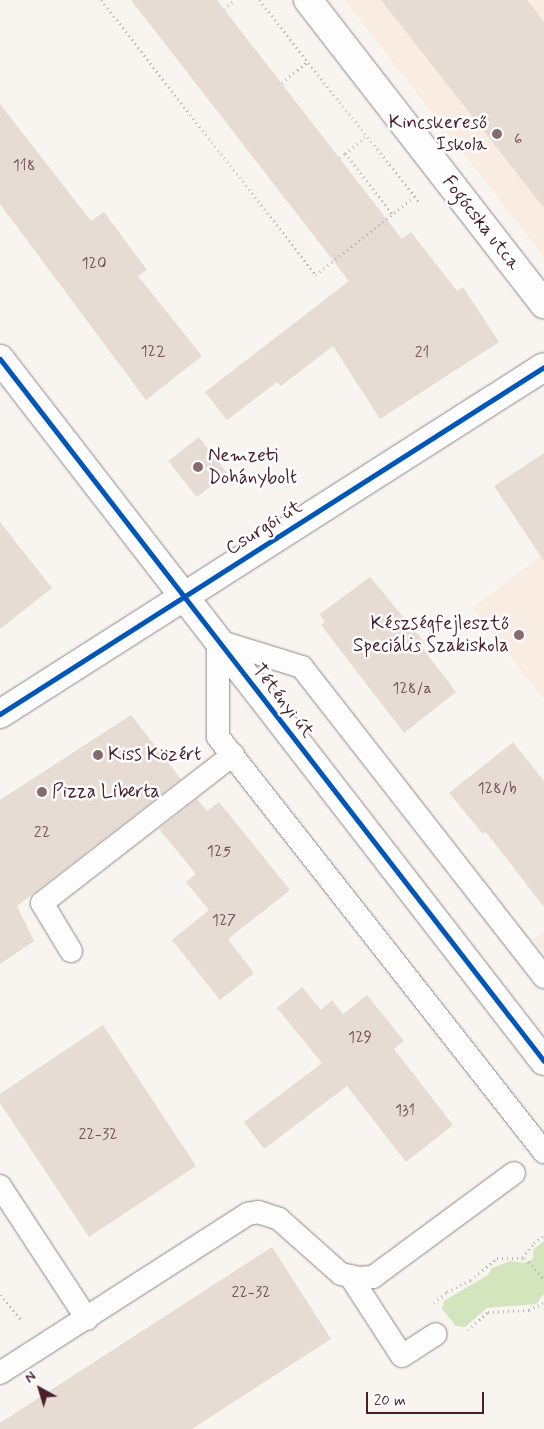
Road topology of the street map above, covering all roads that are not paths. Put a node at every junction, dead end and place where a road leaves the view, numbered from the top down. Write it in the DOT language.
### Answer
graph roads {
  1 [pos="308,0"];
  2 [pos="544,304"];
  3 [pos="0,359"];
  4 [pos="544,366"];
  5 [pos="184,596"];
  6 [pos="218,641"];
  7 [pos="0,714"];
  8 [pos="232,755"];
  9 [pos="71,951"];
  10 [pos="544,977"];
  11 [pos="544,1061"];
  12 [pos="544,1152"];
  13 [pos="514,1173"];
  14 [pos="0,1186"];
  15 [pos="350,1276"];
  16 [pos="87,1319"];
  17 [pos="436,1334"];
  18 [pos="0,1373"];
  1 -- 2 [label="street, Fogócska utca"];
  3 -- 5 [label="street, Tétényi út"];
  4 -- 5 [label="street, Csurgói út"];
  5 -- 6 [label="street, Tétényi út"];
  5 -- 7 [label="street, Csurgói út"];
  6 -- 8 [label="lane"];
  6 -- 10 [label="lane"];
  6 -- 11 [label="street, Tétényi út"];
  8 -- 9 [label="lane"];
  8 -- 12 [label="lane"];
  13 -- 15 [label="lane"];
  14 -- 16 [label="lane"];
  15 -- 16 [label="lane"];
  15 -- 17 [label="lane"];
  16 -- 18 [label="lane"];
}
